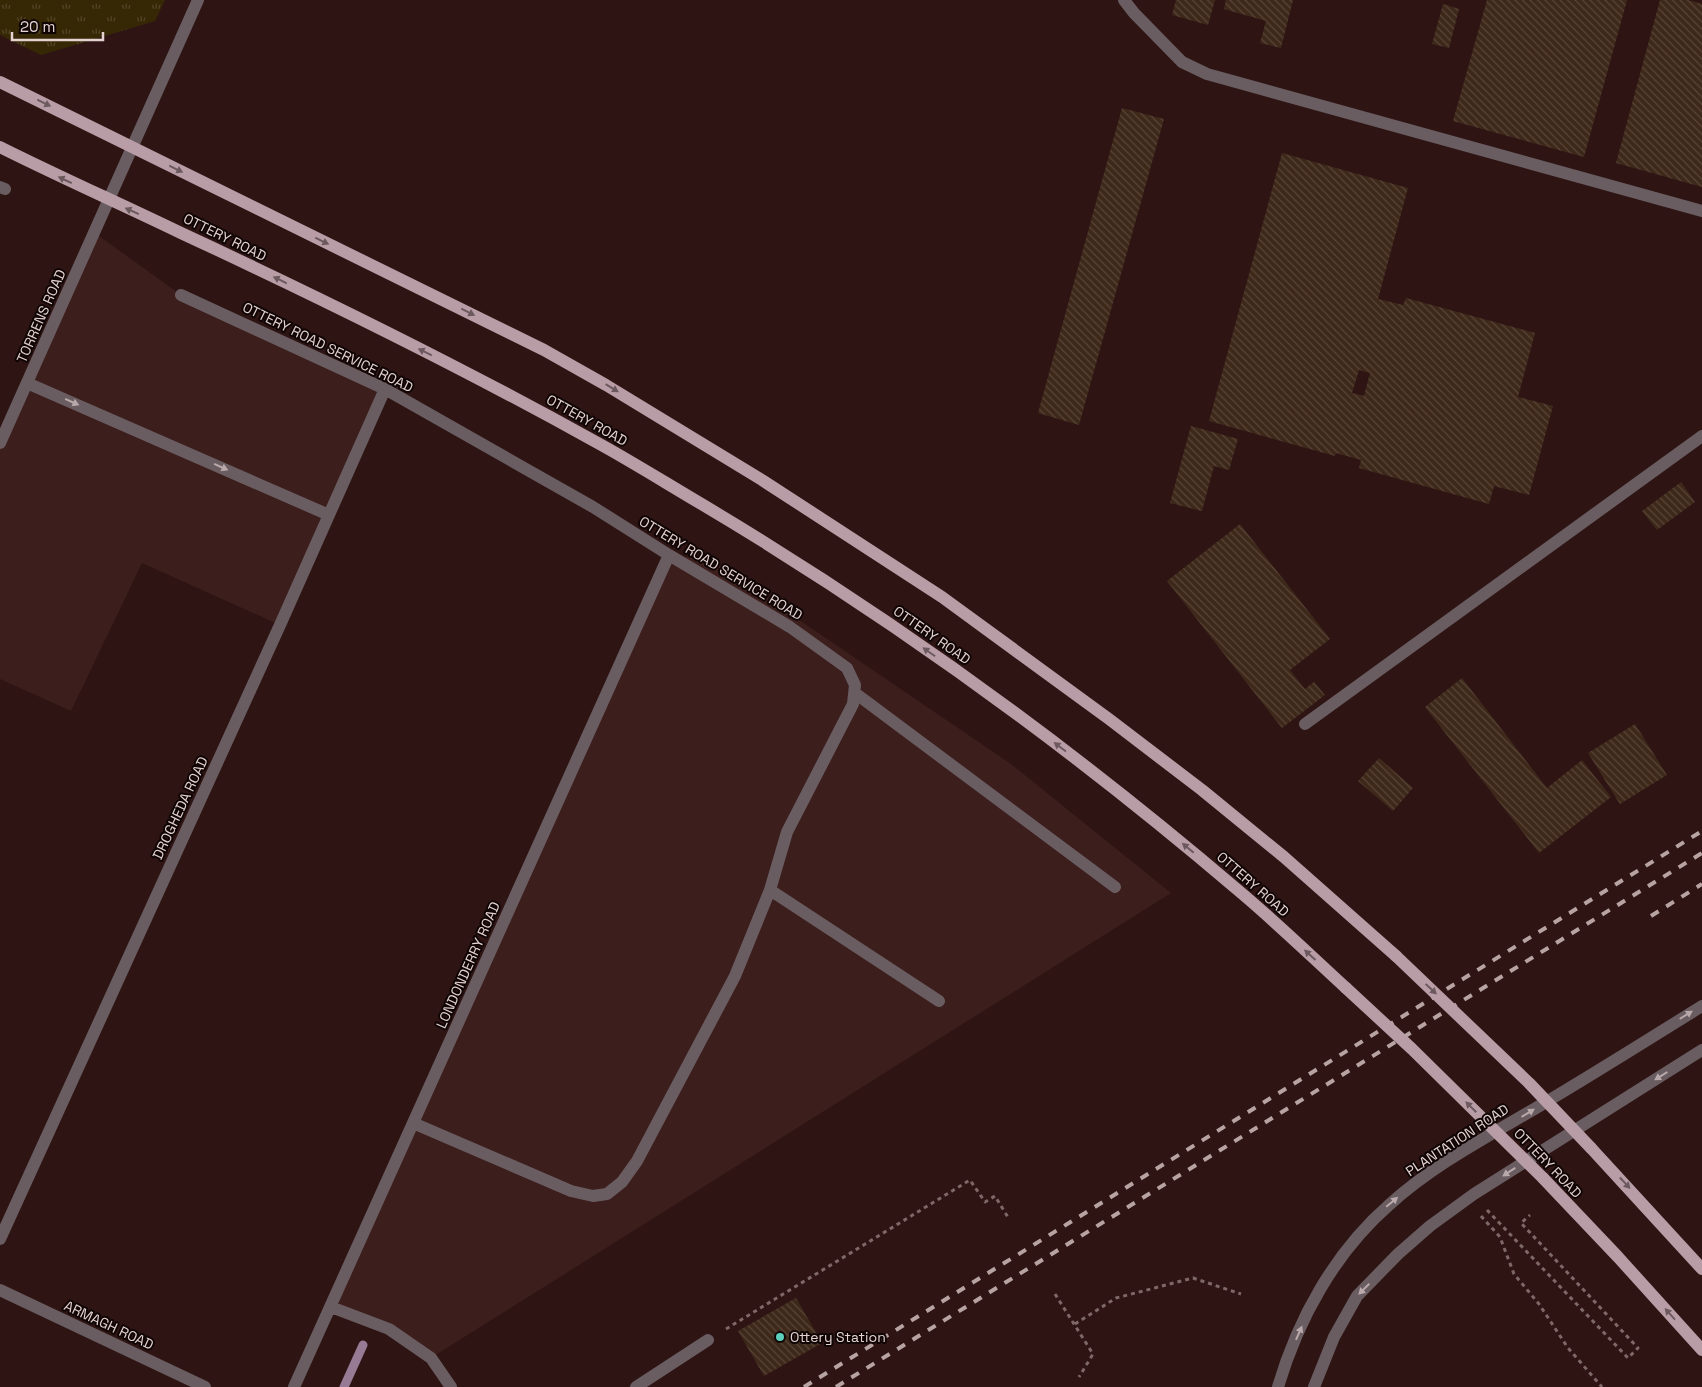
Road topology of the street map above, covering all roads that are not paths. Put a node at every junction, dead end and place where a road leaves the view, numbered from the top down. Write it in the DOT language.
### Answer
graph roads {
  1 [pos="198,0"];
  2 [pos="1124,0"];
  3 [pos="0,82"];
  4 [pos="0,147"];
  5 [pos="133,147"];
  6 [pos="109,200"];
  7 [pos="1702,211"];
  8 [pos="181,294"];
  9 [pos="27,383"];
  10 [pos="385,389"];
  11 [pos="1702,436"];
  12 [pos="0,443"];
  13 [pos="329,515"];
  14 [pos="669,555"];
  15 [pos="855,693"];
  16 [pos="1305,724"];
  17 [pos="1115,887"];
  18 [pos="770,890"];
  19 [pos="939,1001"];
  20 [pos="1702,1006"];
  21 [pos="1702,1050"];
  22 [pos="413,1123"];
  23 [pos="0,1239"];
  24 [pos="1702,1269"];
  25 [pos="0,1290"];
  26 [pos="331,1307"];
  27 [pos="708,1340"];
  28 [pos="1702,1350"];
  29 [pos="205,1387"];
  30 [pos="294,1387"];
  31 [pos="451,1387"];
  32 [pos="636,1387"];
  33 [pos="1278,1387"];
  34 [pos="1314,1387"];
  1 -- 5 [label="street, TORRENS ROAD"];
  2 -- 7 [label="street"];
  3 -- 5 [label="main road, one-way"];
  6 -- 4 [label="main road, OTTERY ROAD, one-way"];
  5 -- 6 [label="street, TORRENS ROAD"];
  5 -- 24 [label="main road, one-way, bridge"];
  6 -- 9 [label="street, TORRENS ROAD"];
  28 -- 6 [label="main road, OTTERY ROAD, one-way, bridge"];
  8 -- 10 [label="street, OTTERY ROAD SERVICE ROAD"];
  9 -- 12 [label="street, TORRENS ROAD"];
  9 -- 13 [label="street, one-way"];
  10 -- 13 [label="street, DROGHEDA ROAD"];
  10 -- 14 [label="street, OTTERY ROAD SERVICE ROAD"];
  11 -- 16 [label="street"];
  13 -- 23 [label="street, DROGHEDA ROAD"];
  14 -- 15 [label="street, OTTERY ROAD SERVICE ROAD"];
  14 -- 22 [label="street, LONDONDERRY ROAD"];
  15 -- 17 [label="street"];
  15 -- 18 [label="street"];
  18 -- 19 [label="street"];
  18 -- 22 [label="street"];
  33 -- 20 [label="street, PLANTATION ROAD, one-way"];
  21 -- 34 [label="street, one-way"];
  22 -- 26 [label="street, LONDONDERRY ROAD"];
  25 -- 29 [label="street, ARMAGH ROAD"];
  26 -- 30 [label="street, LONDONDERRY ROAD"];
  26 -- 31 [label="street"];
  27 -- 32 [label="street"];
}
